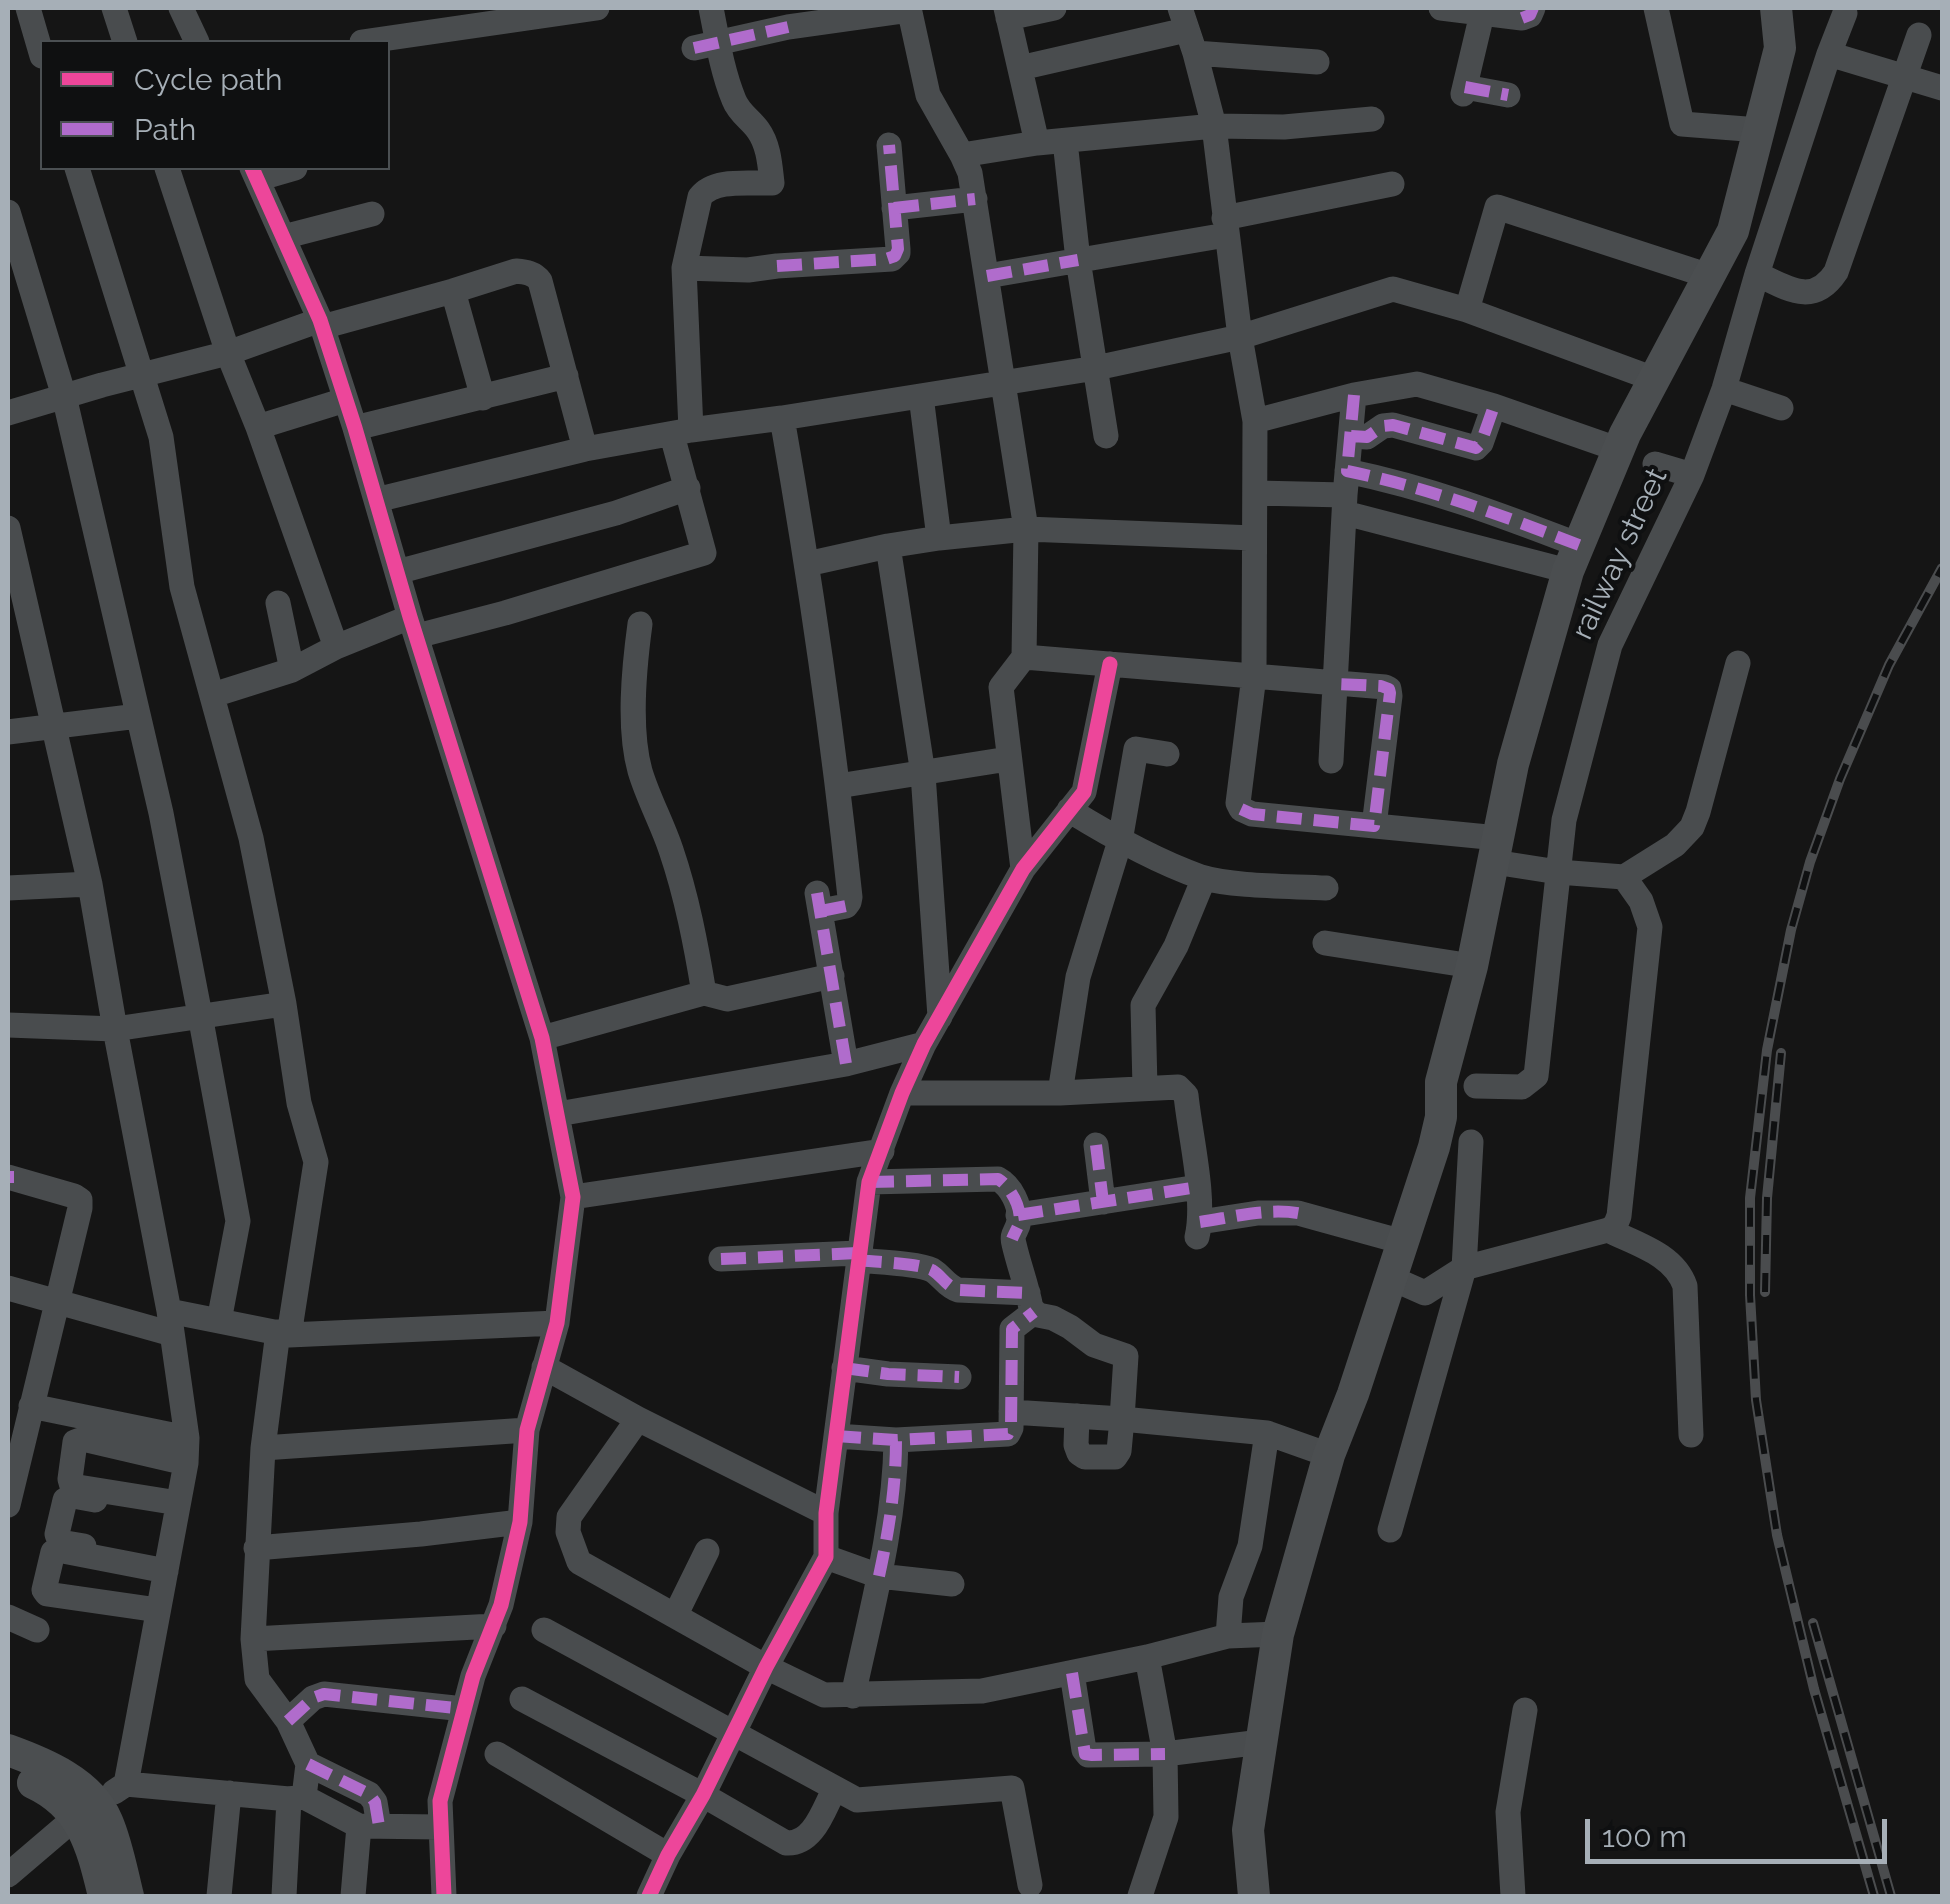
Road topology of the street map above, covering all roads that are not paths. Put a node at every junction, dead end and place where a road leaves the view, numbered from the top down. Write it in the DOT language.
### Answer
graph roads {
  1 [pos="28,8"];
  2 [pos="114,8"];
  3 [pos="182,8"];
  4 [pos="597,8"];
  5 [pos="710,8"];
  6 [pos="1054,8"];
  7 [pos="1441,8"];
  8 [pos="1533,8"];
  9 [pos="1656,8"];
  10 [pos="1776,8"];
  11 [pos="909,9"];
  12 [pos="1007,13"];
  13 [pos="1482,14"];
  14 [pos="1845,14"];
  15 [pos="787,17"];
  16 [pos="1187,30"];
  17 [pos="1919,35"];
  18 [pos="124,40"];
  19 [pos="196,40"];
  20 [pos="376,40"];
  21 [pos="706,45"];
  22 [pos="40,49"];
  23 [pos="1829,54"];
  24 [pos="1317,62"];
  25 [pos="1020,68"];
  26 [pos="1904,77"];
  27 [pos="1942,88"];
  28 [pos="1508,95"];
  29 [pos="1372,119"];
  30 [pos="1214,126"];
  31 [pos="1759,130"];
  32 [pos="1065,140"];
  33 [pos="1038,143"];
  34 [pos="889,145"];
  35 [pos="962,155"];
  36 [pos="78,170"];
  37 [pos="167,170"];
  38 [pos="255,173"];
  39 [pos="1392,184"];
  40 [pos="976,200"];
  41 [pos="894,208"];
  42 [pos="8,212"];
  43 [pos="372,214"];
  44 [pos="1225,226"];
  45 [pos="283,237"];
  46 [pos="1078,260"];
  47 [pos="684,268"];
  48 [pos="1758,274"];
  49 [pos="987,276"];
  50 [pos="1709,276"];
  51 [pos="453,292"];
  52 [pos="1467,310"];
  53 [pos="321,323"];
  54 [pos="1240,337"];
  55 [pos="228,353"];
  56 [pos="1096,368"];
  57 [pos="142,375"];
  58 [pos="566,376"];
  59 [pos="1654,379"];
  60 [pos="1004,383"];
  61 [pos="1724,389"];
  62 [pos="1354,395"];
  63 [pos="64,396"];
  64 [pos="920,396"];
  65 [pos="482,398"];
  66 [pos="346,400"];
  67 [pos="1494,406"];
  68 [pos="1781,408"];
  69 [pos="8,413"];
  70 [pos="782,418"];
  71 [pos="1255,421"];
  72 [pos="258,426"];
  73 [pos="355,428"];
  74 [pos="681,432"];
  75 [pos="1106,436"];
  76 [pos="1350,436"];
  77 [pos="585,449"];
  78 [pos="1620,450"];
  79 [pos="1655,464"];
  80 [pos="1692,476"];
  81 [pos="688,488"];
  82 [pos="1256,493"];
  83 [pos="1346,493"];
  84 [pos="376,500"];
  85 [pos="8,528"];
  86 [pos="1026,528"];
  87 [pos="939,538"];
  88 [pos="1254,538"];
  89 [pos="888,546"];
  90 [pos="1573,558"];
  91 [pos="807,564"];
  92 [pos="396,572"];
  93 [pos="278,602"];
  94 [pos="640,624"];
  95 [pos="413,626"];
  96 [pos="336,647"];
  97 [pos="1024,657"];
  98 [pos="1738,663"];
  99 [pos="1110,664"];
  100 [pos="292,670"];
  101 [pos="1254,676"];
  102 [pos="1336,684"];
  103 [pos="213,694"];
  104 [pos="138,716"];
  105 [pos="52,726"];
  106 [pos="8,732"];
  107 [pos="1166,754"];
  108 [pos="1008,759"];
  109 [pos="1331,761"];
  110 [pos="923,774"];
  111 [pos="838,786"];
  112 [pos="1069,810"];
  113 [pos="1374,826"];
  114 [pos="1120,841"];
  115 [pos="1496,850"];
  116 [pos="1023,869"];
  117 [pos="1558,872"];
  118 [pos="1624,877"];
  119 [pos="1204,878"];
  120 [pos="90,884"];
  121 [pos="8,888"];
  122 [pos="1326,888"];
  123 [pos="1325,944"];
  124 [pos="1472,966"];
  125 [pos="832,976"];
  126 [pos="704,994"];
  127 [pos="284,1004"];
  128 [pos="200,1015"];
  129 [pos="940,1017"];
  130 [pos="8,1025"];
  131 [pos="115,1029"];
  132 [pos="542,1038"];
  133 [pos="924,1044"];
  134 [pos="846,1064"];
  135 [pos="1476,1086"];
  136 [pos="1146,1088"];
  137 [pos="902,1093"];
  138 [pos="1060,1093"];
  139 [pos="558,1114"];
  140 [pos="1471,1142"];
  141 [pos="1096,1145"];
  142 [pos="882,1152"];
  143 [pos="8,1176"];
  144 [pos="868,1182"];
  145 [pos="1198,1187"];
  146 [pos="574,1198"];
  147 [pos="1103,1202"];
  148 [pos="1018,1215"];
  149 [pos="1608,1230"];
  150 [pos="1402,1242"];
  151 [pos="857,1256"];
  152 [pos="721,1259"];
  153 [pos="1464,1268"];
  154 [pos="1391,1278"];
  155 [pos="8,1288"];
  156 [pos="1425,1292"];
  157 [pos="55,1302"];
  158 [pos="1031,1302"];
  159 [pos="218,1321"];
  160 [pos="171,1322"];
  161 [pos="557,1323"];
  162 [pos="283,1334"];
  163 [pos="1445,1335"];
  164 [pos="544,1367"];
  165 [pos="844,1368"];
  166 [pos="958,1377"];
  167 [pos="31,1406"];
  168 [pos="1011,1412"];
  169 [pos="1077,1416"];
  170 [pos="638,1419"];
  171 [pos="1122,1419"];
  172 [pos="527,1430"];
  173 [pos="1267,1433"];
  174 [pos="1691,1435"];
  175 [pos="836,1436"];
  176 [pos="896,1440"];
  177 [pos="263,1448"];
  178 [pos="187,1450"];
  179 [pos="1329,1455"];
  180 [pos="8,1505"];
  181 [pos="177,1510"];
  182 [pos="826,1514"];
  183 [pos="520,1522"];
  184 [pos="1390,1530"];
  185 [pos="256,1548"];
  186 [pos="707,1551"];
  187 [pos="826,1556"];
  188 [pos="167,1565"];
  189 [pos="879,1576"];
  190 [pos="952,1584"];
  191 [pos="158,1610"];
  192 [pos="675,1616"];
  193 [pos="8,1617"];
  194 [pos="494,1626"];
  195 [pos="37,1630"];
  196 [pos="544,1630"];
  197 [pos="1278,1634"];
  198 [pos="1228,1636"];
  199 [pos="253,1639"];
  200 [pos="1147,1657"];
  201 [pos="766,1667"];
  202 [pos="1072,1672"];
  203 [pos="853,1696"];
  204 [pos="522,1700"];
  205 [pos="464,1709"];
  206 [pos="1525,1710"];
  207 [pos="288,1721"];
  208 [pos="734,1732"];
  209 [pos="1260,1742"];
  210 [pos="8,1750"];
  211 [pos="496,1754"];
  212 [pos="1165,1754"];
  213 [pos="308,1764"];
  214 [pos="8,1774"];
  215 [pos="126,1784"];
  216 [pos="835,1788"];
  217 [pos="229,1793"];
  218 [pos="702,1795"];
  219 [pos="296,1798"];
  220 [pos="87,1810"];
  221 [pos="369,1826"];
  222 [pos="440,1827"];
  223 [pos="668,1855"];
  224 [pos="8,1875"];
  225 [pos="1030,1885"];
  226 [pos="104,1896"];
  227 [pos="128,1896"];
  228 [pos="219,1896"];
  229 [pos="284,1896"];
  230 [pos="354,1896"];
  231 [pos="444,1896"];
  232 [pos="649,1896"];
  233 [pos="1140,1896"];
  234 [pos="1254,1896"];
  235 [pos="1513,1896"];
  1 -- 22 [label="street"];
  2 -- 18 [label="street"];
  3 -- 19 [label="street"];
  4 -- 20 [label="street"];
  5 -- 21 [label="street"];
  6 -- 12 [label="street"];
  7 -- 13 [label="street"];
  8 -- 13 [label="street"];
  9 -- 31 [label="street"];
  10 -- 31 [label="main road"];
  11 -- 15 [label="street"];
  11 -- 35 [label="street"];
  12 -- 25 [label="street"];
  13 -- 28 [label="street"];
  14 -- 23 [label="street, railway street"];
  15 -- 21 [label="street"];
  16 -- 24 [label="street"];
  16 -- 25 [label="street"];
  16 -- 30 [label="street"];
  17 -- 26 [label="street"];
  21 -- 47 [label="street"];
  23 -- 26 [label="street"];
  23 -- 48 [label="street, railway street"];
  25 -- 33 [label="street"];
  26 -- 27 [label="street"];
  26 -- 48 [label="street"];
  29 -- 30 [label="street"];
  30 -- 32 [label="street"];
  30 -- 44 [label="street"];
  31 -- 50 [label="main road"];
  32 -- 33 [label="street"];
  32 -- 46 [label="street"];
  33 -- 35 [label="street"];
  34 -- 41 [label="street"];
  35 -- 40 [label="street"];
  36 -- 57 [label="street"];
  37 -- 55 [label="street"];
  38 -- 45 [label="street"];
  39 -- 44 [label="street"];
  40 -- 41 [label="street"];
  40 -- 49 [label="street"];
  41 -- 47 [label="street"];
  42 -- 63 [label="street"];
  43 -- 45 [label="street"];
  44 -- 46 [label="street"];
  44 -- 54 [label="street"];
  45 -- 53 [label="street"];
  46 -- 49 [label="street"];
  46 -- 56 [label="street"];
  47 -- 74 [label="street"];
  48 -- 61 [label="street, railway street"];
  49 -- 60 [label="street"];
  50 -- 52 [label="street"];
  50 -- 59 [label="main road"];
  51 -- 53 [label="street"];
  51 -- 58 [label="street"];
  51 -- 65 [label="street"];
  52 -- 54 [label="street"];
  52 -- 59 [label="street"];
  53 -- 55 [label="street"];
  53 -- 66 [label="street"];
  54 -- 56 [label="street"];
  54 -- 71 [label="street"];
  55 -- 57 [label="street"];
  55 -- 72 [label="street"];
  56 -- 60 [label="street"];
  56 -- 75 [label="street"];
  57 -- 63 [label="street"];
  57 -- 103 [label="street"];
  58 -- 65 [label="street"];
  58 -- 77 [label="street"];
  59 -- 78 [label="main road"];
  60 -- 64 [label="street"];
  60 -- 86 [label="street"];
  61 -- 68 [label="street"];
  61 -- 80 [label="street, railway street"];
  62 -- 67 [label="street"];
  62 -- 71 [label="street"];
  62 -- 76 [label="street"];
  63 -- 69 [label="street"];
  63 -- 104 [label="street"];
  64 -- 70 [label="street"];
  64 -- 87 [label="street"];
  65 -- 73 [label="street"];
  66 -- 72 [label="street"];
  66 -- 73 [label="street"];
  67 -- 76 [label="street"];
  67 -- 78 [label="street"];
  70 -- 74 [label="street"];
  70 -- 91 [label="street"];
  71 -- 82 [label="street"];
  72 -- 96 [label="street"];
  73 -- 84 [label="street"];
  74 -- 77 [label="street"];
  74 -- 81 [label="street"];
  76 -- 83 [label="street"];
  77 -- 84 [label="street"];
  78 -- 90 [label="main road"];
  79 -- 80 [label="street"];
  80 -- 117 [label="street, railway street"];
  81 -- 92 [label="street"];
  81 -- 95 [label="street"];
  82 -- 83 [label="street"];
  82 -- 88 [label="street"];
  83 -- 90 [label="street"];
  83 -- 90 [label="street"];
  83 -- 102 [label="street"];
  84 -- 92 [label="street"];
  85 -- 105 [label="street"];
  86 -- 87 [label="street"];
  86 -- 88 [label="street"];
  86 -- 97 [label="street"];
  87 -- 89 [label="street"];
  88 -- 101 [label="street"];
  89 -- 91 [label="street"];
  89 -- 110 [label="street"];
  90 -- 115 [label="main road"];
  91 -- 111 [label="street"];
  92 -- 95 [label="street"];
  93 -- 100 [label="street"];
  94 -- 126 [label="street"];
  95 -- 96 [label="street"];
  95 -- 132 [label="street"];
  96 -- 100 [label="street"];
  97 -- 99 [label="street"];
  97 -- 108 [label="street"];
  98 -- 118 [label="street"];
  99 -- 101 [label="street"];
  99 -- 112 [label="street"];
  100 -- 103 [label="street"];
  101 -- 102 [label="street"];
  101 -- 113 [label="street"];
  102 -- 109 [label="street"];
  102 -- 113 [label="street"];
  103 -- 127 [label="street"];
  104 -- 105 [label="street"];
  104 -- 128 [label="street"];
  105 -- 106 [label="street"];
  105 -- 120 [label="street"];
  107 -- 114 [label="street"];
  108 -- 110 [label="street"];
  108 -- 116 [label="street"];
  110 -- 111 [label="street"];
  110 -- 129 [label="street"];
  111 -- 125 [label="street"];
  112 -- 114 [label="street"];
  112 -- 116 [label="street"];
  113 -- 115 [label="street"];
  114 -- 119 [label="street"];
  114 -- 138 [label="street"];
  115 -- 117 [label="street"];
  115 -- 124 [label="main road"];
  116 -- 129 [label="street"];
  117 -- 118 [label="street"];
  117 -- 135 [label="street, railway street"];
  118 -- 149 [label="street"];
  119 -- 122 [label="street"];
  119 -- 136 [label="street"];
  120 -- 121 [label="street"];
  120 -- 131 [label="street"];
  123 -- 124 [label="street"];
  124 -- 150 [label="main road"];
  125 -- 126 [label="street"];
  125 -- 134 [label="street"];
  126 -- 132 [label="street"];
  127 -- 128 [label="street"];
  127 -- 162 [label="street"];
  128 -- 131 [label="street"];
  128 -- 159 [label="street"];
  129 -- 133 [label="street"];
  130 -- 131 [label="street"];
  131 -- 160 [label="street"];
  132 -- 139 [label="street"];
  133 -- 134 [label="street"];
  133 -- 137 [label="street"];
  134 -- 139 [label="street"];
  136 -- 138 [label="street"];
  136 -- 145 [label="street"];
  137 -- 138 [label="street"];
  137 -- 142 [label="street"];
  139 -- 146 [label="street"];
  140 -- 153 [label="street"];
  141 -- 147 [label="street"];
  142 -- 144 [label="street"];
  142 -- 146 [label="street"];
  143 -- 157 [label="street"];
  144 -- 148 [label="street"];
  144 -- 151 [label="street"];
  145 -- 147 [label="street"];
  145 -- 150 [label="street"];
  146 -- 161 [label="street"];
  147 -- 148 [label="street"];
  148 -- 158 [label="street"];
  149 -- 153 [label="street"];
  149 -- 174 [label="street"];
  150 -- 154 [label="main road"];
  151 -- 152 [label="street"];
  151 -- 158 [label="street"];
  151 -- 165 [label="street"];
  153 -- 156 [label="street"];
  153 -- 163 [label="street"];
  154 -- 156 [label="street"];
  154 -- 179 [label="main road"];
  155 -- 157 [label="street"];
  156 -- 163 [label="street"];
  157 -- 160 [label="street"];
  157 -- 167 [label="street"];
  158 -- 168 [label="street"];
  158 -- 171 [label="street"];
  159 -- 160 [label="street"];
  159 -- 162 [label="street"];
  160 -- 178 [label="street"];
  161 -- 162 [label="street"];
  161 -- 164 [label="street"];
  162 -- 177 [label="street"];
  163 -- 184 [label="street"];
  164 -- 170 [label="street"];
  164 -- 172 [label="street"];
  165 -- 166 [label="street"];
  165 -- 175 [label="street"];
  167 -- 178 [label="street"];
  167 -- 180 [label="street"];
  168 -- 169 [label="street"];
  168 -- 176 [label="street"];
  169 -- 171 [label="street"];
  169 -- 171 [label="street"];
  170 -- 182 [label="street"];
  170 -- 192 [label="street"];
  171 -- 173 [label="street"];
  172 -- 177 [label="street"];
  172 -- 183 [label="street"];
  173 -- 179 [label="street"];
  173 -- 198 [label="street"];
  175 -- 176 [label="street"];
  175 -- 182 [label="street"];
  176 -- 189 [label="street"];
  177 -- 185 [label="street"];
  178 -- 181 [label="street"];
  178 -- 181 [label="street"];
  179 -- 197 [label="main road"];
  181 -- 188 [label="street"];
  181 -- 188 [label="street"];
  182 -- 187 [label="street"];
  183 -- 185 [label="street"];
  183 -- 194 [label="street"];
  185 -- 199 [label="street"];
  186 -- 192 [label="street"];
  187 -- 189 [label="street"];
  187 -- 201 [label="street"];
  188 -- 191 [label="street"];
  188 -- 191 [label="street"];
  189 -- 190 [label="street"];
  189 -- 203 [label="street"];
  191 -- 215 [label="street"];
  192 -- 201 [label="street"];
  193 -- 195 [label="street"];
  194 -- 199 [label="street"];
  194 -- 205 [label="street"];
  196 -- 208 [label="street"];
  197 -- 198 [label="street"];
  197 -- 209 [label="main road"];
  198 -- 200 [label="street"];
  199 -- 207 [label="street"];
  200 -- 202 [label="street"];
  200 -- 212 [label="street"];
  201 -- 203 [label="street"];
  201 -- 208 [label="street"];
  202 -- 203 [label="street"];
  202 -- 212 [label="street"];
  204 -- 218 [label="street"];
  205 -- 207 [label="street"];
  205 -- 222 [label="street"];
  206 -- 235 [label="street"];
  207 -- 213 [label="street"];
  208 -- 216 [label="street"];
  208 -- 218 [label="street"];
  209 -- 212 [label="street"];
  209 -- 234 [label="main road"];
  210 -- 220 [label="main road"];
  211 -- 223 [label="street"];
  212 -- 233 [label="street"];
  213 -- 219 [label="street"];
  213 -- 221 [label="street"];
  214 -- 220 [label="main road"];
  215 -- 217 [label="street"];
  215 -- 220 [label="street"];
  216 -- 218 [label="street"];
  216 -- 225 [label="street"];
  217 -- 219 [label="street"];
  217 -- 228 [label="street"];
  218 -- 223 [label="street"];
  219 -- 221 [label="street"];
  219 -- 229 [label="street"];
  220 -- 224 [label="street"];
  220 -- 226 [label="main road"];
  220 -- 227 [label="main road"];
  221 -- 222 [label="street"];
  221 -- 230 [label="street"];
  222 -- 231 [label="street"];
  223 -- 232 [label="street"];
}
